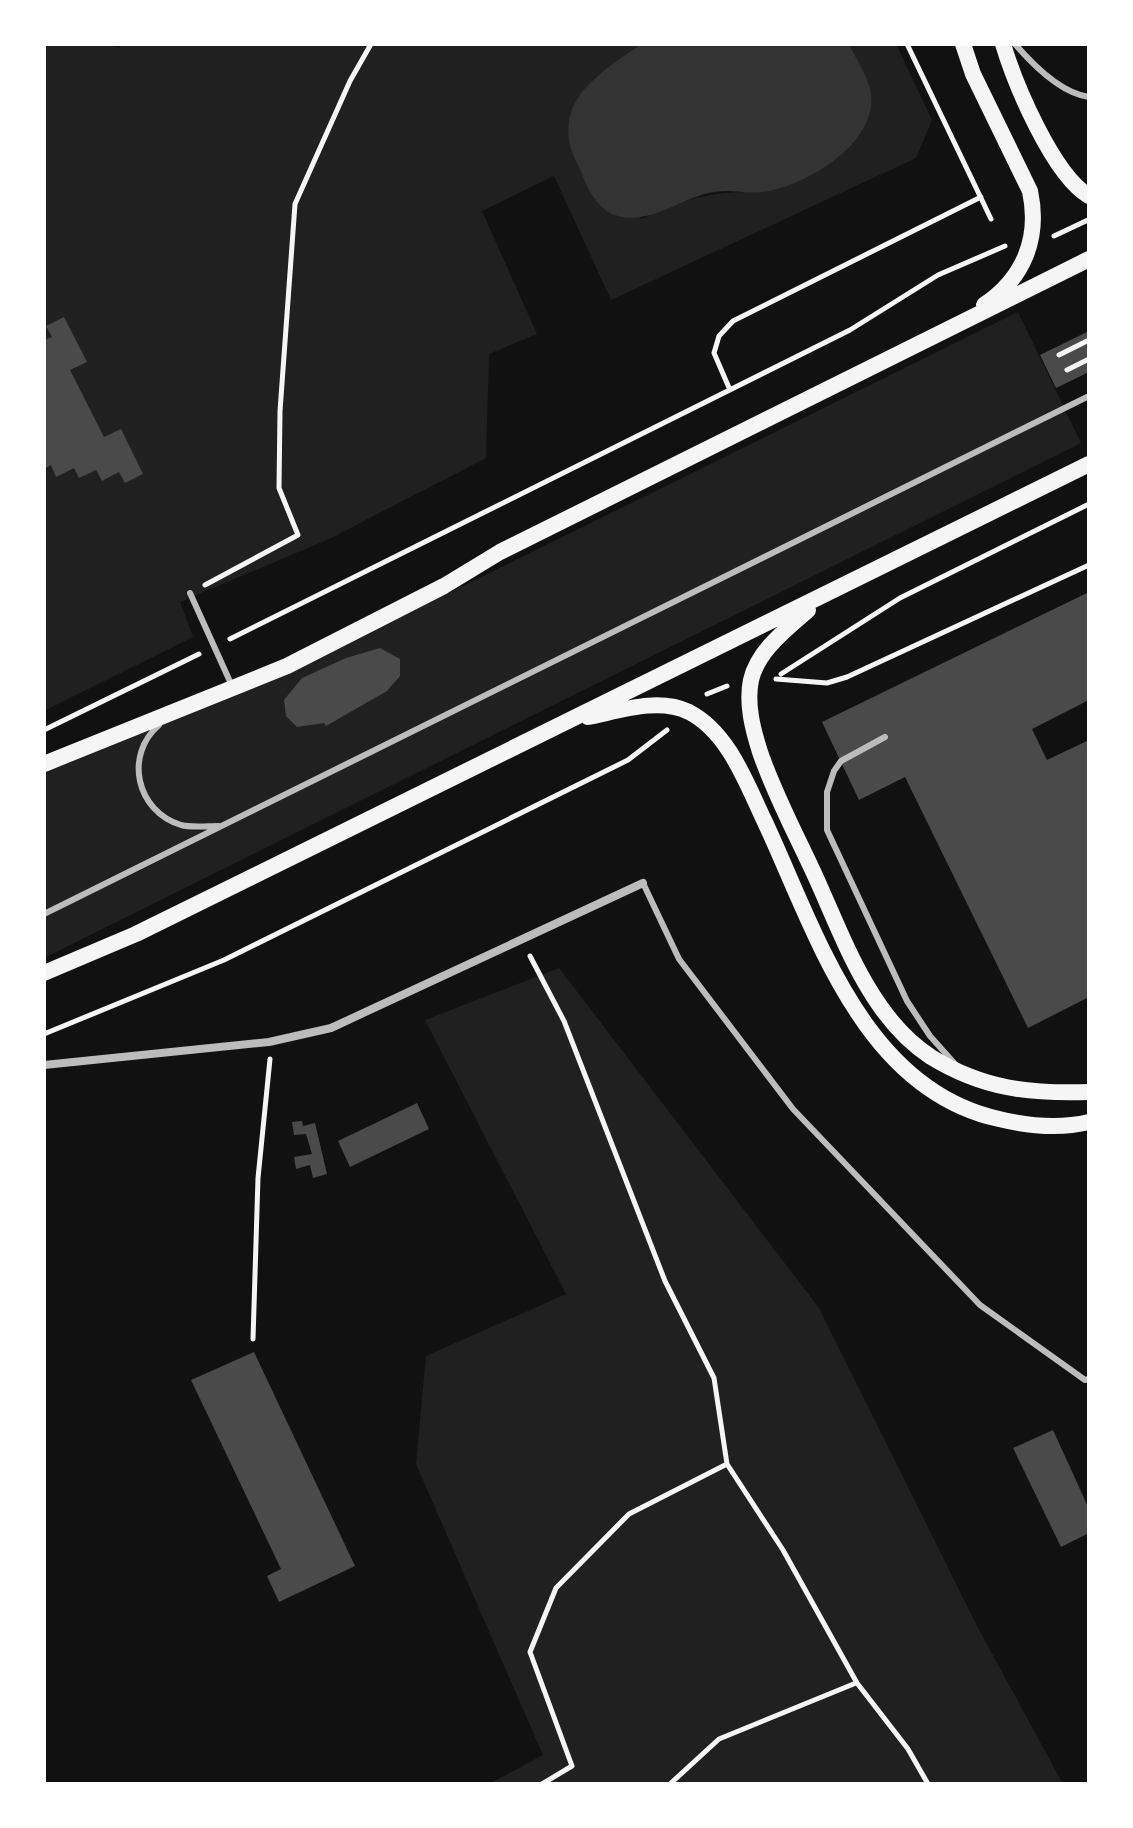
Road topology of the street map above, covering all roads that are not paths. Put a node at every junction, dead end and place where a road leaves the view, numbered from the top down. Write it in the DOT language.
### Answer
graph roads {
  1 [pos="963,44"];
  2 [pos="1003,44"];
  3 [pos="1015,44"];
  4 [pos="1089,97"];
  5 [pos="1089,196"];
  6 [pos="1089,259"];
  7 [pos="942,334"];
  8 [pos="1089,396"];
  9 [pos="1089,464"];
  10 [pos="190,593"];
  11 [pos="824,596"];
  12 [pos="233,690"];
  13 [pos="174,711"];
  14 [pos="562,722"];
  15 [pos="885,737"];
  16 [pos="44,764"];
  17 [pos="223,826"];
  18 [pos="643,883"];
  19 [pos="44,914"];
  20 [pos="44,973"];
  21 [pos="44,1065"];
  22 [pos="966,1075"];
  23 [pos="1089,1092"];
  24 [pos="1089,1122"];
  25 [pos="1089,1379"];
  1 -- 7 [label="main road"];
  2 -- 5 [label="main road"];
  3 -- 4 [label="lane"];
  6 -- 7 [label="main road"];
  7 -- 12 [label="main road"];
  8 -- 17 [label="lane"];
  9 -- 11 [label="main road"];
  10 -- 12 [label="lane"];
  11 -- 14 [label="main road"];
  11 -- 22 [label="main road"];
  12 -- 13 [label="main road"];
  13 -- 16 [label="main road"];
  13 -- 17 [label="lane"];
  14 -- 20 [label="main road"];
  14 -- 24 [label="main road"];
  15 -- 22 [label="lane"];
  17 -- 19 [label="lane"];
  18 -- 21 [label="street"];
  18 -- 25 [label="lane"];
  22 -- 23 [label="main road"];
}
